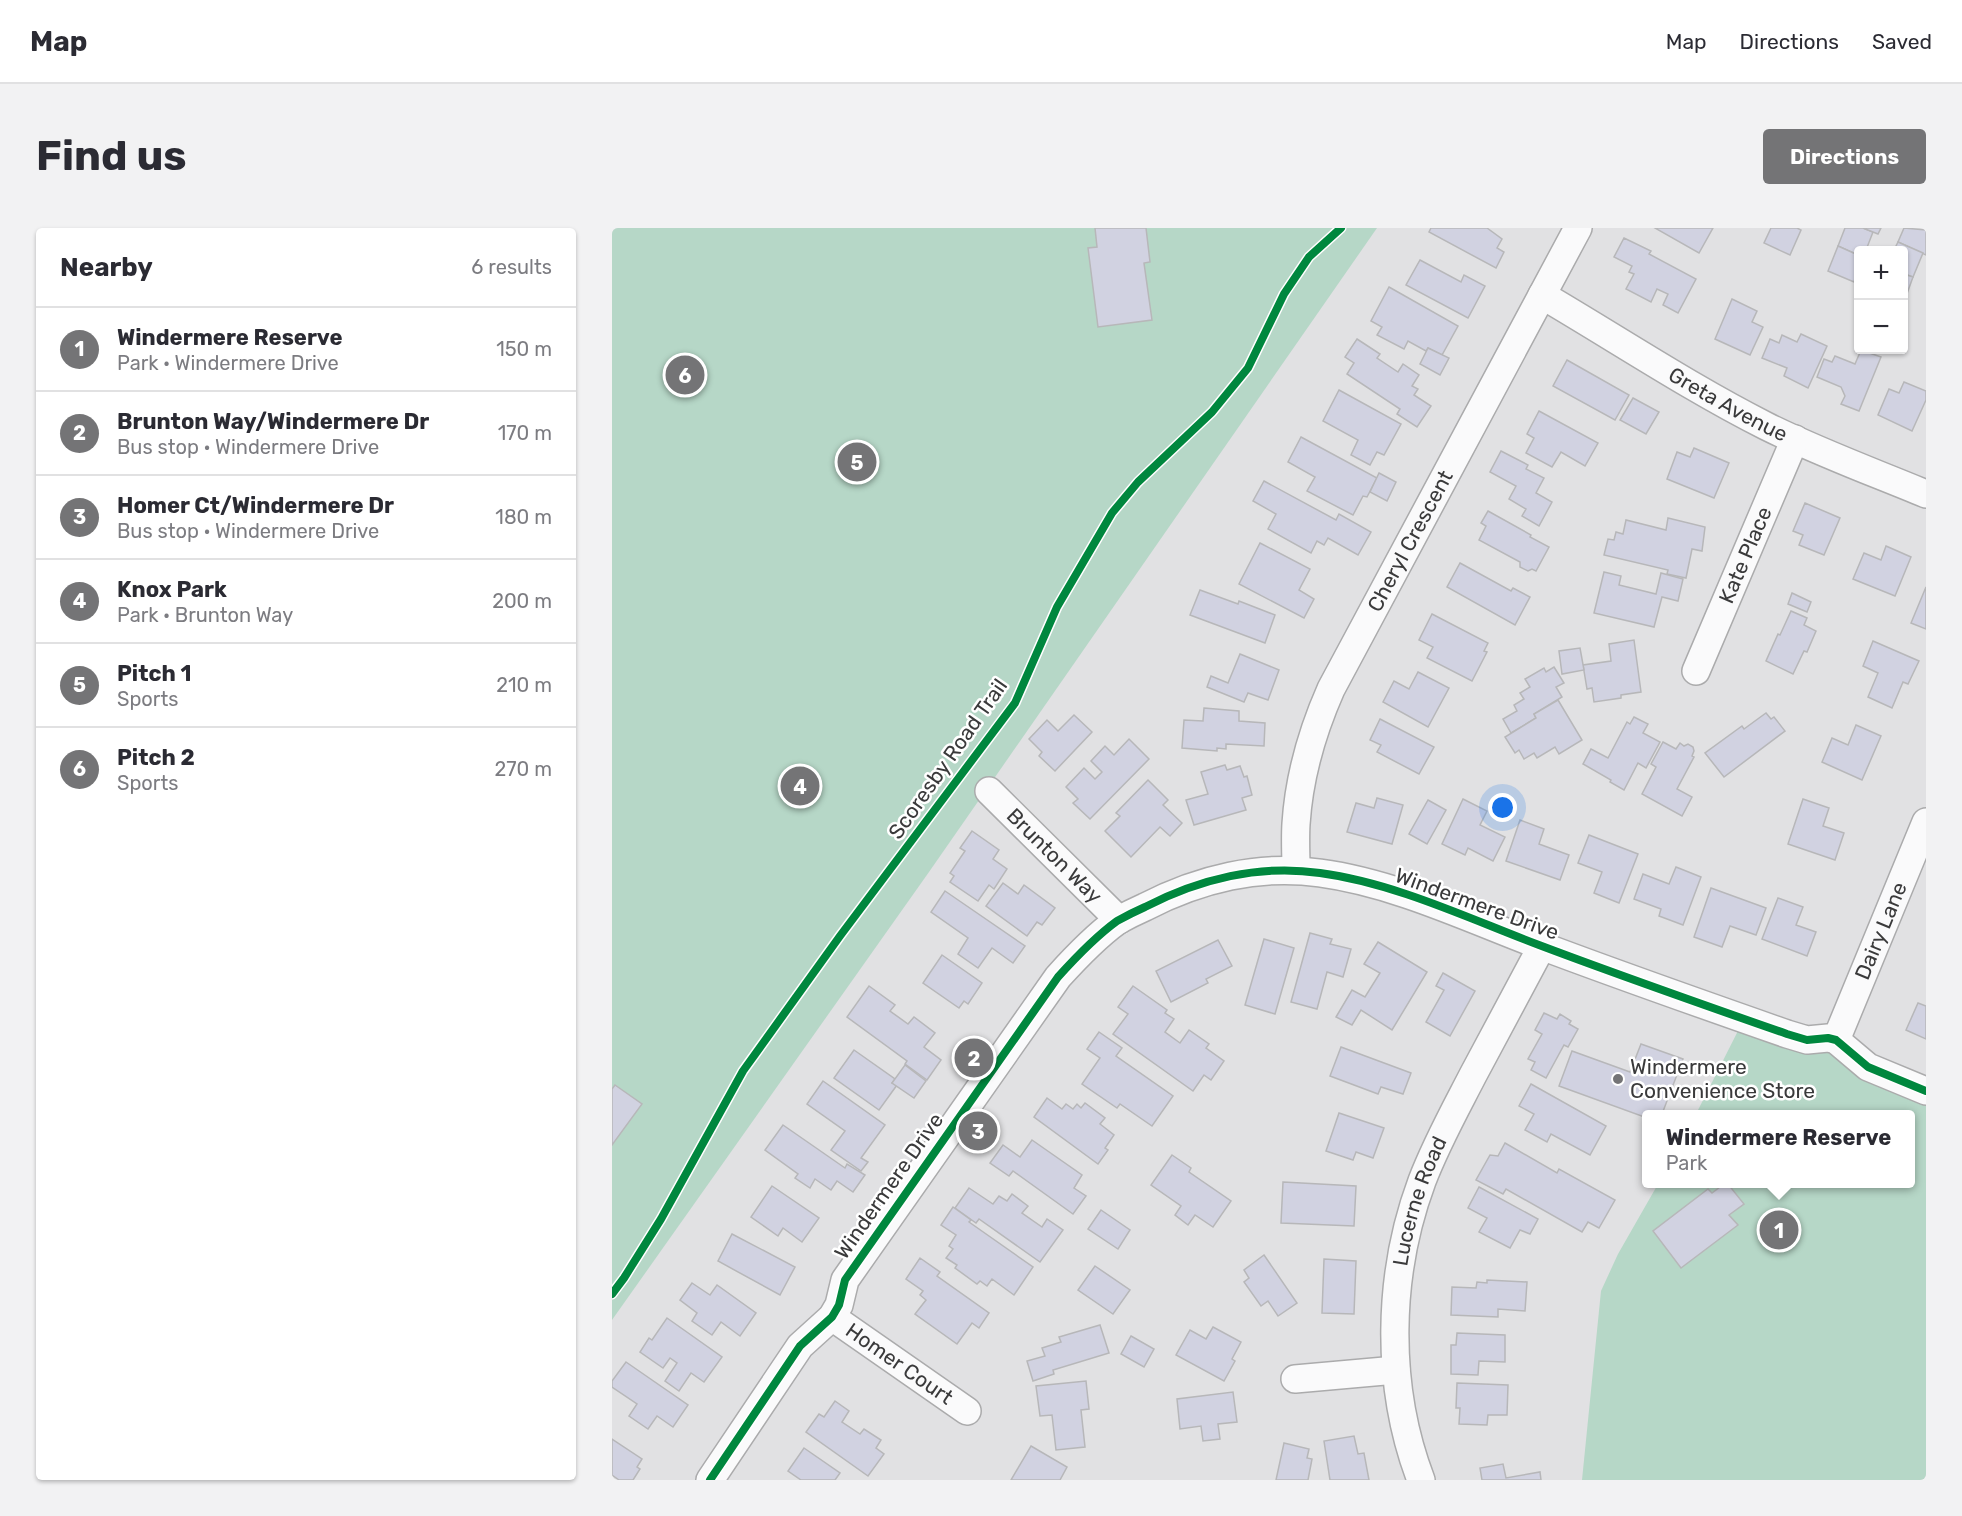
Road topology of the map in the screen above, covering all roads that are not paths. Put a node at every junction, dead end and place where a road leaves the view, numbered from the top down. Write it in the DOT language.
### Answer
graph roads {
  1 [pos="1578,228"];
  2 [pos="1542,295"];
  3 [pos="1795,439"];
  4 [pos="1926,494"];
  5 [pos="1696,671"];
  6 [pos="989,791"];
  7 [pos="1926,822"];
  8 [pos="1296,870"];
  9 [pos="1119,920"];
  10 [pos="1542,946"];
  11 [pos="1836,1040"];
  12 [pos="1926,1090"];
  13 [pos="832,1317"];
  14 [pos="1396,1370"];
  15 [pos="1295,1379"];
  16 [pos="967,1412"];
  17 [pos="710,1480"];
  18 [pos="1421,1480"];
  1 -- 2 [label="street, Cheryl Crescent"];
  2 -- 3 [label="street, Greta Avenue"];
  2 -- 8 [label="street, Cheryl Crescent"];
  3 -- 4 [label="street, Greta Avenue"];
  3 -- 5 [label="street, Kate Place"];
  6 -- 9 [label="street, Brunton Way"];
  7 -- 11 [label="street, Dairy Lane"];
  8 -- 9 [label="street, Windermere Drive"];
  8 -- 10 [label="street, Windermere Drive"];
  9 -- 13 [label="street, Windermere Drive"];
  10 -- 11 [label="street, Windermere Drive"];
  10 -- 14 [label="street, Lucerne Road"];
  11 -- 12 [label="street"];
  13 -- 16 [label="street, Homer Court"];
  13 -- 17 [label="street, Windermere Drive"];
  14 -- 15 [label="street"];
  14 -- 18 [label="street, Lucerne Road"];
}
